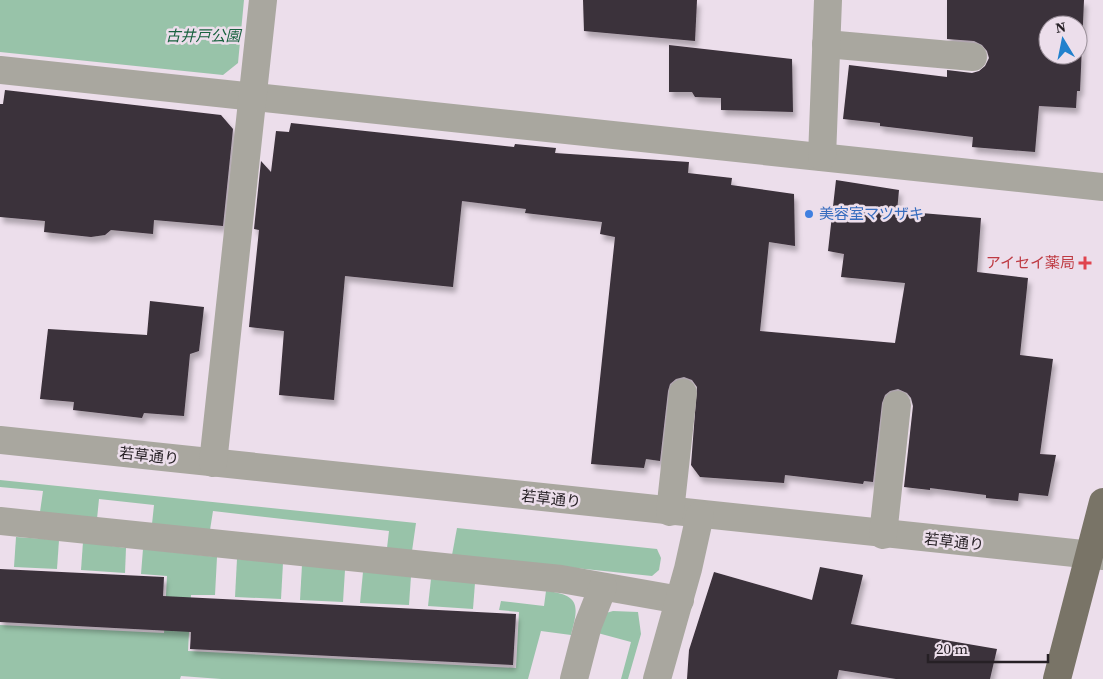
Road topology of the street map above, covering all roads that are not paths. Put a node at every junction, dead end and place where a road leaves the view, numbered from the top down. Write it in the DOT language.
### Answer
graph roads {
  1 [pos="263,0"];
  2 [pos="828,0"];
  3 [pos="826,44"];
  4 [pos="973,57"];
  5 [pos="0,70"];
  6 [pos="252,96"];
  7 [pos="822,157"];
  8 [pos="1103,187"];
  9 [pos="683,393"];
  10 [pos="897,405"];
  11 [pos="0,440"];
  12 [pos="213,463"];
  13 [pos="1103,502"];
  14 [pos="670,512"];
  15 [pos="700,515"];
  16 [pos="0,521"];
  17 [pos="883,535"];
  18 [pos="1096,556"];
  19 [pos="603,588"];
  20 [pos="680,600"];
  21 [pos="574,679"];
  22 [pos="658,679"];
  23 [pos="1057,679"];
  1 -- 6 [label="street"];
  2 -- 3 [label="street"];
  3 -- 4 [label="street"];
  3 -- 7 [label="street"];
  5 -- 6 [label="street"];
  6 -- 7 [label="street"];
  6 -- 12 [label="street"];
  7 -- 8 [label="street"];
  9 -- 14 [label="street"];
  10 -- 17 [label="street"];
  11 -- 12 [label="street, 若草通り"];
  12 -- 14 [label="street, 若草通り"];
  13 -- 18 [label="main road"];
  14 -- 15 [label="street, 若草通り"];
  15 -- 17 [label="street, 若草通り"];
  15 -- 20 [label="street"];
  16 -- 19 [label="street"];
  17 -- 18 [label="street, 若草通り"];
  18 -- 23 [label="main road"];
  19 -- 20 [label="street"];
  19 -- 21 [label="street"];
  20 -- 22 [label="street"];
}
